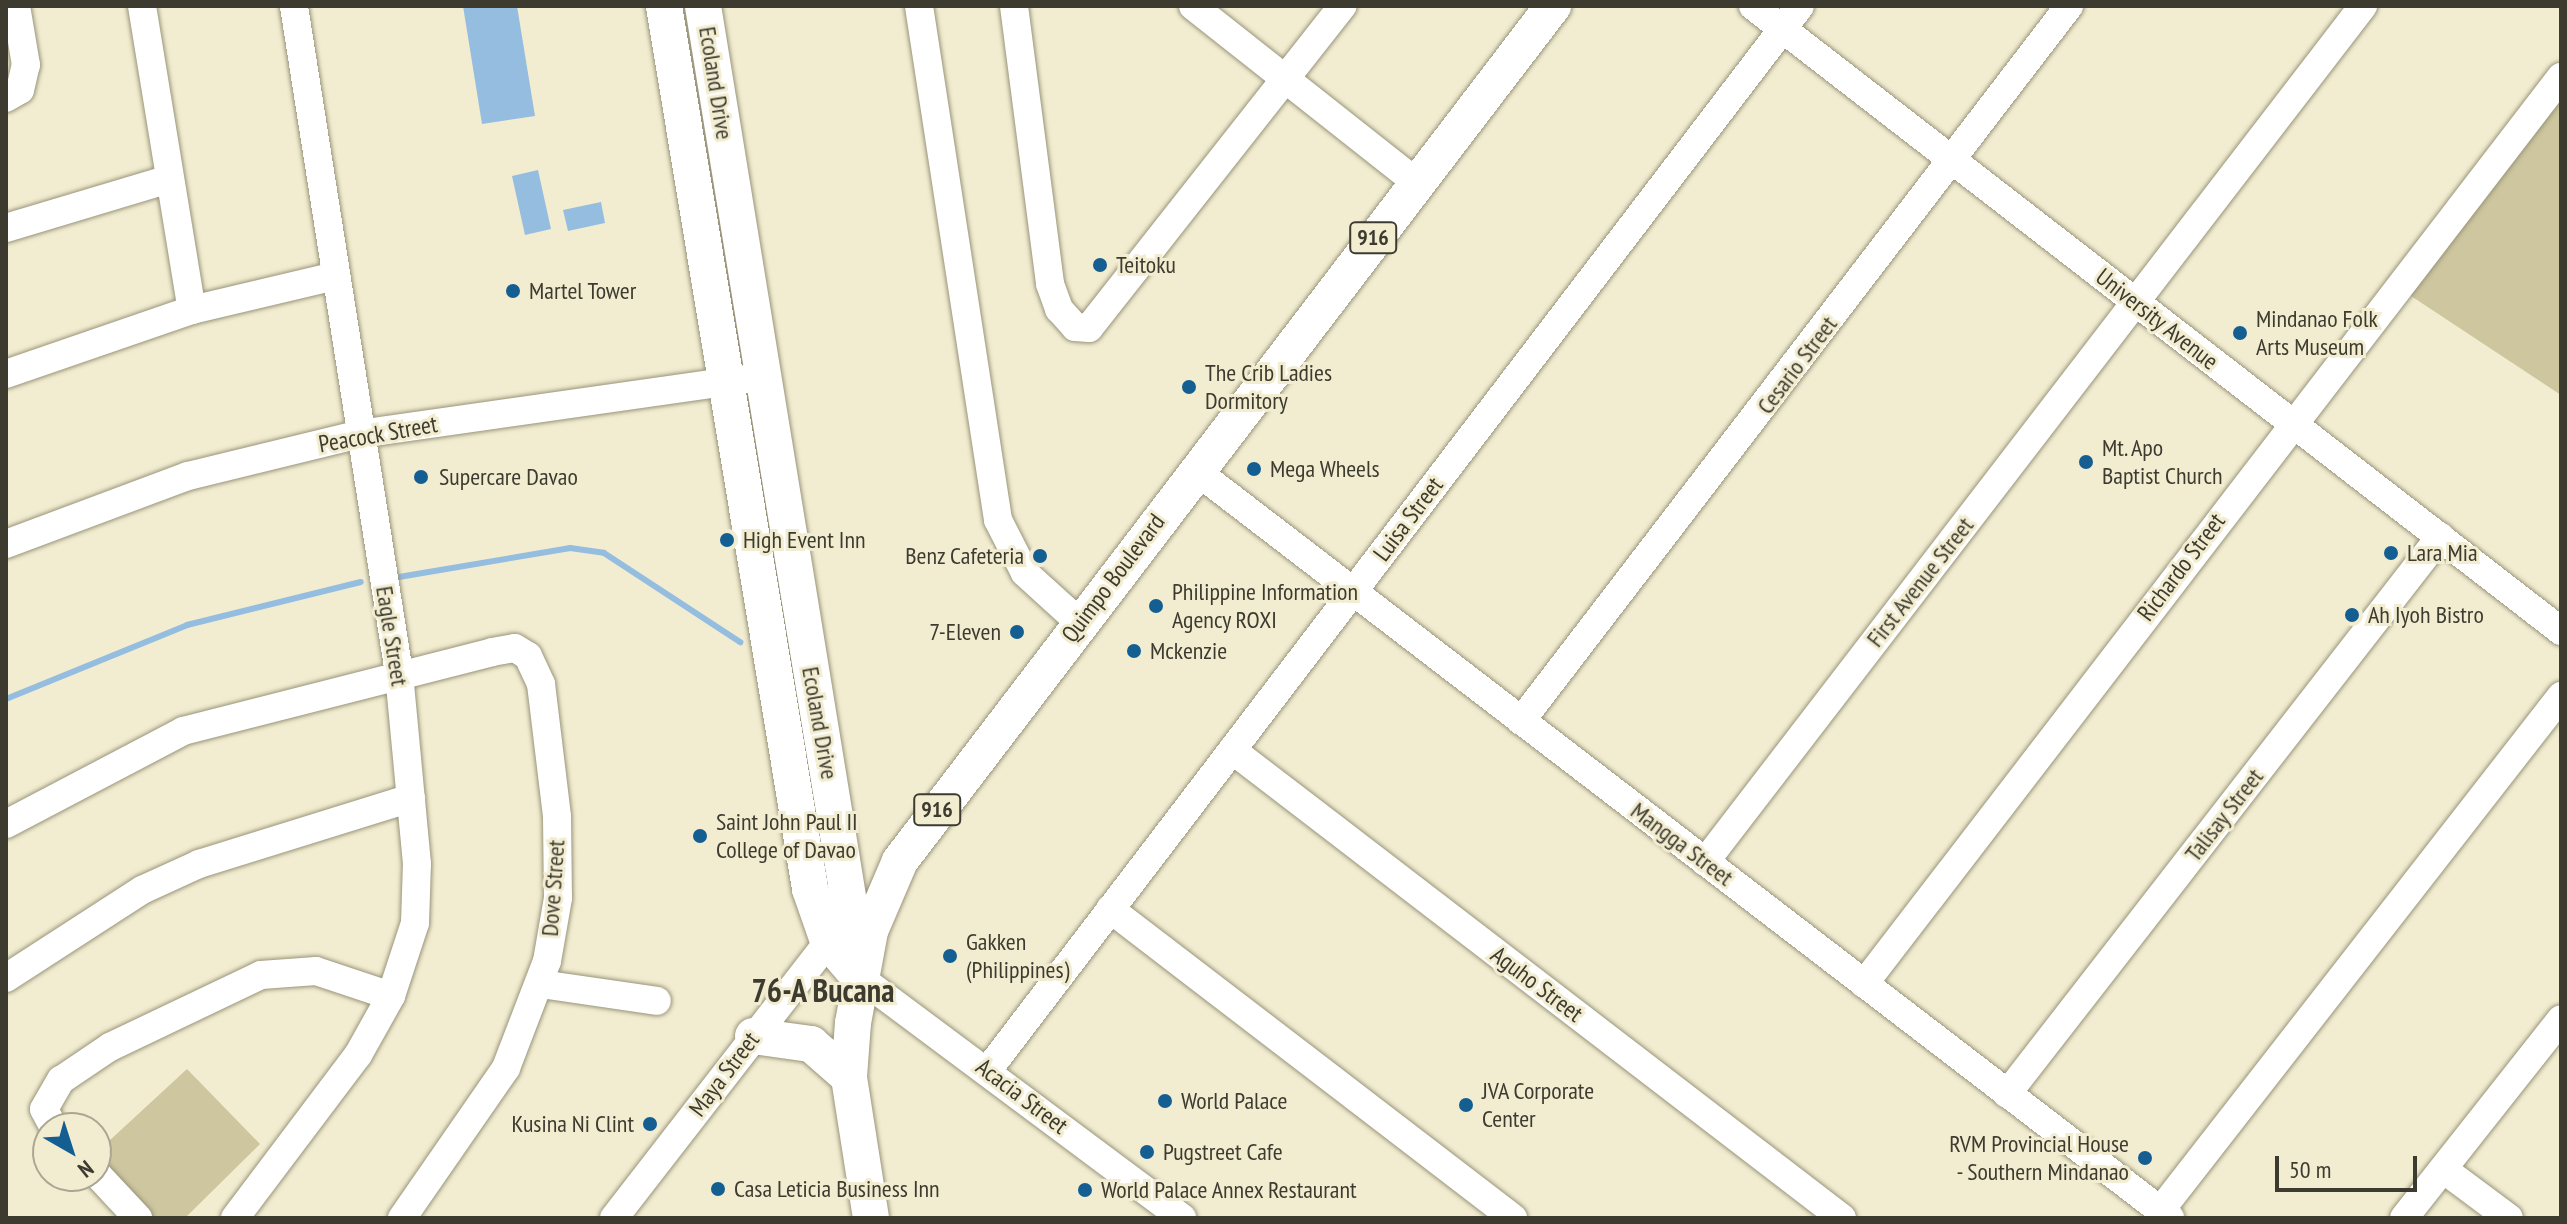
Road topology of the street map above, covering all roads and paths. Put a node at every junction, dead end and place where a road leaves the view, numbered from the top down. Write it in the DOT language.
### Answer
graph roads {
  1 [pos="16,6"];
  2 [pos="142,6"];
  3 [pos="294,6"];
  4 [pos="664,6"];
  5 [pos="703,6"];
  6 [pos="919,6"];
  7 [pos="1014,6"];
  8 [pos="1193,6"];
  9 [pos="1342,6"];
  10 [pos="1553,6"];
  11 [pos="1753,6"];
  12 [pos="1800,6"];
  13 [pos="2069,6"];
  14 [pos="2363,6"];
  15 [pos="1782,29"];
  16 [pos="2561,77"];
  17 [pos="1286,79"];
  18 [pos="6,98"];
  19 [pos="1952,161"];
  20 [pos="169,179"];
  21 [pos="1416,182"];
  22 [pos="6,228"];
  23 [pos="336,276"];
  24 [pos="2135,302"];
  25 [pos="192,310"];
  26 [pos="6,374"];
  27 [pos="763,377"];
  28 [pos="724,382"];
  29 [pos="2291,423"];
  30 [pos="360,434"];
  31 [pos="1195,470"];
  32 [pos="2440,537"];
  33 [pos="6,544"];
  34 [pos="1353,592"];
  35 [pos="1079,622"];
  36 [pos="2561,631"];
  37 [pos="399,673"];
  38 [pos="2561,696"];
  39 [pos="1521,721"];
  40 [pos="1232,750"];
  41 [pos="411,798"];
  42 [pos="6,824"];
  43 [pos="900,861"];
  44 [pos="1705,862"];
  45 [pos="1110,909"];
  46 [pos="853,911"];
  47 [pos="828,941"];
  48 [pos="859,977"];
  49 [pos="6,978"];
  50 [pos="541,984"];
  51 [pos="1864,984"];
  52 [pos="391,996"];
  53 [pos="657,1001"];
  54 [pos="2561,1019"];
  55 [pos="753,1036"];
  56 [pos="988,1070"];
  57 [pos="849,1077"];
  58 [pos="2007,1094"];
  59 [pos="46,1112"];
  60 [pos="2443,1169"];
  61 [pos="112,1190"];
  62 [pos="2165,1214"];
  63 [pos="138,1218"];
  64 [pos="235,1218"];
  65 [pos="402,1218"];
  66 [pos="614,1218"];
  67 [pos="871,1218"];
  68 [pos="1182,1218"];
  69 [pos="1513,1218"];
  70 [pos="1842,1218"];
  71 [pos="2404,1218"];
  72 [pos="2509,1218"];
  1 -- 18 [label="street"];
  2 -- 20 [label="street"];
  3 -- 23 [label="street, Eagle Street"];
  4 -- 28 [label="main road, Ecoland Drive"];
  5 -- 27 [label="main road, Ecoland Drive"];
  6 -- 35 [label="street"];
  7 -- 17 [label="street"];
  8 -- 17 [label="street"];
  9 -- 17 [label="street"];
  10 -- 21 [label="main road, Quimpo Boulevard / 916"];
  11 -- 15 [label="street, University Avenue"];
  12 -- 15 [label="street, Luisa Street"];
  13 -- 19 [label="street, Cesario Street"];
  14 -- 24 [label="street, First Avenue Street"];
  15 -- 19 [label="street, University Avenue"];
  15 -- 34 [label="street, Luisa Street"];
  16 -- 29 [label="street, Richardo Street"];
  17 -- 21 [label="street"];
  19 -- 24 [label="street, University Avenue"];
  19 -- 39 [label="street, Cesario Street"];
  20 -- 22 [label="street"];
  20 -- 25 [label="street"];
  21 -- 31 [label="main road, Quimpo Boulevard / 916"];
  23 -- 25 [label="street"];
  23 -- 30 [label="street, Eagle Street"];
  24 -- 29 [label="street, University Avenue"];
  24 -- 44 [label="street, First Avenue Street"];
  25 -- 26 [label="street"];
  27 -- 28 [label="street, Peacock Street"];
  27 -- 46 [label="main road, Ecoland Drive"];
  28 -- 30 [label="street, Peacock Street"];
  28 -- 47 [label="main road, Ecoland Drive"];
  29 -- 32 [label="street, University Avenue"];
  29 -- 51 [label="street, Richardo Street"];
  30 -- 33 [label="street, Peacock Street"];
  30 -- 37 [label="street, Eagle Street"];
  31 -- 34 [label="street, Mangga Street"];
  31 -- 35 [label="main road, Quimpo Boulevard / 916"];
  32 -- 36 [label="street, University Avenue"];
  32 -- 58 [label="street, Talisay Street"];
  34 -- 39 [label="street, Mangga Street"];
  34 -- 40 [label="street, Luisa Street"];
  35 -- 43 [label="main road, Quimpo Boulevard / 916"];
  37 -- 41 [label="street, Eagle Street"];
  37 -- 42 [label="street"];
  37 -- 50 [label="street, Dove Street"];
  38 -- 62 [label="street"];
  39 -- 44 [label="street, Mangga Street"];
  40 -- 45 [label="street, Luisa Street"];
  40 -- 70 [label="street, Aguho Street"];
  41 -- 49 [label="street"];
  41 -- 52 [label="street, Eagle Street"];
  43 -- 46 [label="street, Maya Street"];
  43 -- 48 [label="main road, Quimpo Boulevard / 916"];
  44 -- 51 [label="street, Mangga Street"];
  45 -- 56 [label="street, Luisa Street"];
  45 -- 69 [label="street"];
  46 -- 47 [label="street, Maya Street"];
  46 -- 48 [label="main road, Ecoland Drive"];
  47 -- 48 [label="main road, Ecoland Drive"];
  47 -- 55 [label="street, Maya Street"];
  48 -- 56 [label="street, Acacia Street"];
  48 -- 57 [label="main road, Quimpo Boulevard / 916"];
  50 -- 53 [label="street"];
  50 -- 65 [label="street, Dove Street"];
  51 -- 58 [label="street, Mangga Street"];
  52 -- 59 [label="street"];
  52 -- 64 [label="street, Eagle Street"];
  54 -- 60 [label="street"];
  55 -- 57 [label="main road"];
  55 -- 66 [label="street, Maya Street"];
  56 -- 68 [label="street, Acacia Street"];
  57 -- 67 [label="main road, Quimpo Boulevard / 916"];
  58 -- 62 [label="street, Mangga Street"];
  60 -- 71 [label="street"];
  60 -- 72 [label="street"];
  61 -- 63 [label="street"];
}
